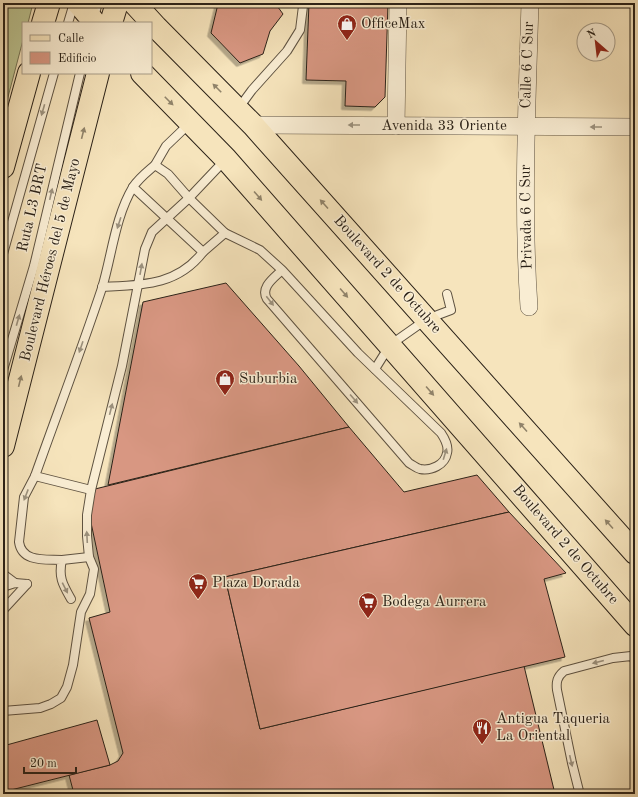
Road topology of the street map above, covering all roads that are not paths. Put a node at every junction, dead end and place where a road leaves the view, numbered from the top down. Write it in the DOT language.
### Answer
graph roads {
  1 [pos="49,3"];
  2 [pos="74,3"];
  3 [pos="78,3"];
  4 [pos="117,3"];
  5 [pos="134,3"];
  6 [pos="302,3"];
  7 [pos="398,3"];
  8 [pos="530,3"];
  9 [pos="97,18"];
  10 [pos="43,22"];
  11 [pos="68,22"];
  12 [pos="151,22"];
  13 [pos="152,23"];
  14 [pos="29,74"];
  15 [pos="54,74"];
  16 [pos="80,74"];
  17 [pos="98,74"];
  18 [pos="143,74"];
  19 [pos="238,110"];
  20 [pos="190,122"];
  21 [pos="253,125"];
  22 [pos="396,126"];
  23 [pos="526,127"];
  24 [pos="635,127"];
  25 [pos="226,159"];
  26 [pos="155,165"];
  27 [pos="3,167"];
  28 [pos="134,187"];
  29 [pos="189,198"];
  30 [pos="167,218"];
  31 [pos="225,234"];
  32 [pos="203,252"];
  33 [pos="3,254"];
  34 [pos="282,270"];
  35 [pos="138,285"];
  36 [pos="102,287"];
  37 [pos="447,294"];
  38 [pos="529,307"];
  39 [pos="427,319"];
  40 [pos="390,345"];
  41 [pos="375,369"];
  42 [pos="3,370"];
  43 [pos="3,446"];
  44 [pos="35,476"];
  45 [pos="91,490"];
  46 [pos="635,553"];
  47 [pos="89,557"];
  48 [pos="62,560"];
  49 [pos="3,574"];
  50 [pos="15,583"];
  51 [pos="3,587"];
  52 [pos="71,599"];
  53 [pos="3,610"];
  54 [pos="635,625"];
  55 [pos="634,657"];
  56 [pos="3,711"];
  57 [pos="581,794"];
  1 -- 10 [label="main road"];
  2 -- 11 [label="lane"];
  3 -- 9 [label="main road"];
  4 -- 9 [label="main road"];
  12 -- 5 [label="main road, Boulevard 2 de Octubre, one-way"];
  6 -- 19 [label="lane"];
  7 -- 22 [label="street"];
  8 -- 23 [label="street, Calle 6 C Sur"];
  19 -- 13 [label="main road, Boulevard 2 de Octubre, one-way"];
  14 -- 27 [label="main road"];
  15 -- 33 [label="lane, one-way"];
  42 -- 16 [label="lane, Ruta L3 BRT, one-way"];
  43 -- 17 [label="main road, Boulevard Héroes del 5 de Mayo, one-way"];
  18 -- 20 [label="main road, Boulevard 2 de Octubre, one-way"];
  19 -- 21 [label="main road, Boulevard 2 de Octubre"];
  20 -- 25 [label="main road, Boulevard 2 de Octubre"];
  20 -- 26 [label="lane"];
  22 -- 21 [label="street, Avenida 33 Oriente, one-way"];
  39 -- 21 [label="main road, Boulevard 2 de Octubre, one-way"];
  22 -- 23 [label="street, Avenida 33 Oriente"];
  24 -- 23 [label="street, Avenida 33 Oriente, one-way"];
  23 -- 38 [label="street, Privada 6 C Sur"];
  25 -- 29 [label="lane"];
  25 -- 40 [label="main road, Boulevard 2 de Octubre, one-way"];
  26 -- 28 [label="lane"];
  26 -- 29 [label="lane"];
  28 -- 30 [label="lane"];
  28 -- 36 [label="lane, one-way"];
  29 -- 30 [label="lane"];
  29 -- 31 [label="lane"];
  30 -- 32 [label="lane"];
  35 -- 30 [label="lane, one-way"];
  31 -- 32 [label="lane"];
  31 -- 34 [label="lane"];
  32 -- 35 [label="lane"];
  34 -- 41 [label="lane"];
  34 -- 41 [label="lane, one-way"];
  35 -- 36 [label="lane"];
  45 -- 35 [label="lane, one-way"];
  36 -- 44 [label="lane, one-way"];
  37 -- 39 [label="lane"];
  39 -- 40 [label="lane"];
  46 -- 39 [label="main road, Boulevard 2 de Octubre, one-way"];
  40 -- 41 [label="lane"];
  40 -- 54 [label="main road, Boulevard 2 de Octubre, one-way"];
  44 -- 45 [label="lane"];
  44 -- 48 [label="lane, one-way"];
  47 -- 45 [label="lane, one-way"];
  47 -- 48 [label="lane"];
  47 -- 56 [label="lane"];
  48 -- 52 [label="lane, one-way"];
  49 -- 50 [label="lane"];
  50 -- 51 [label="lane"];
  50 -- 53 [label="lane"];
  55 -- 57 [label="lane, one-way"];
}
